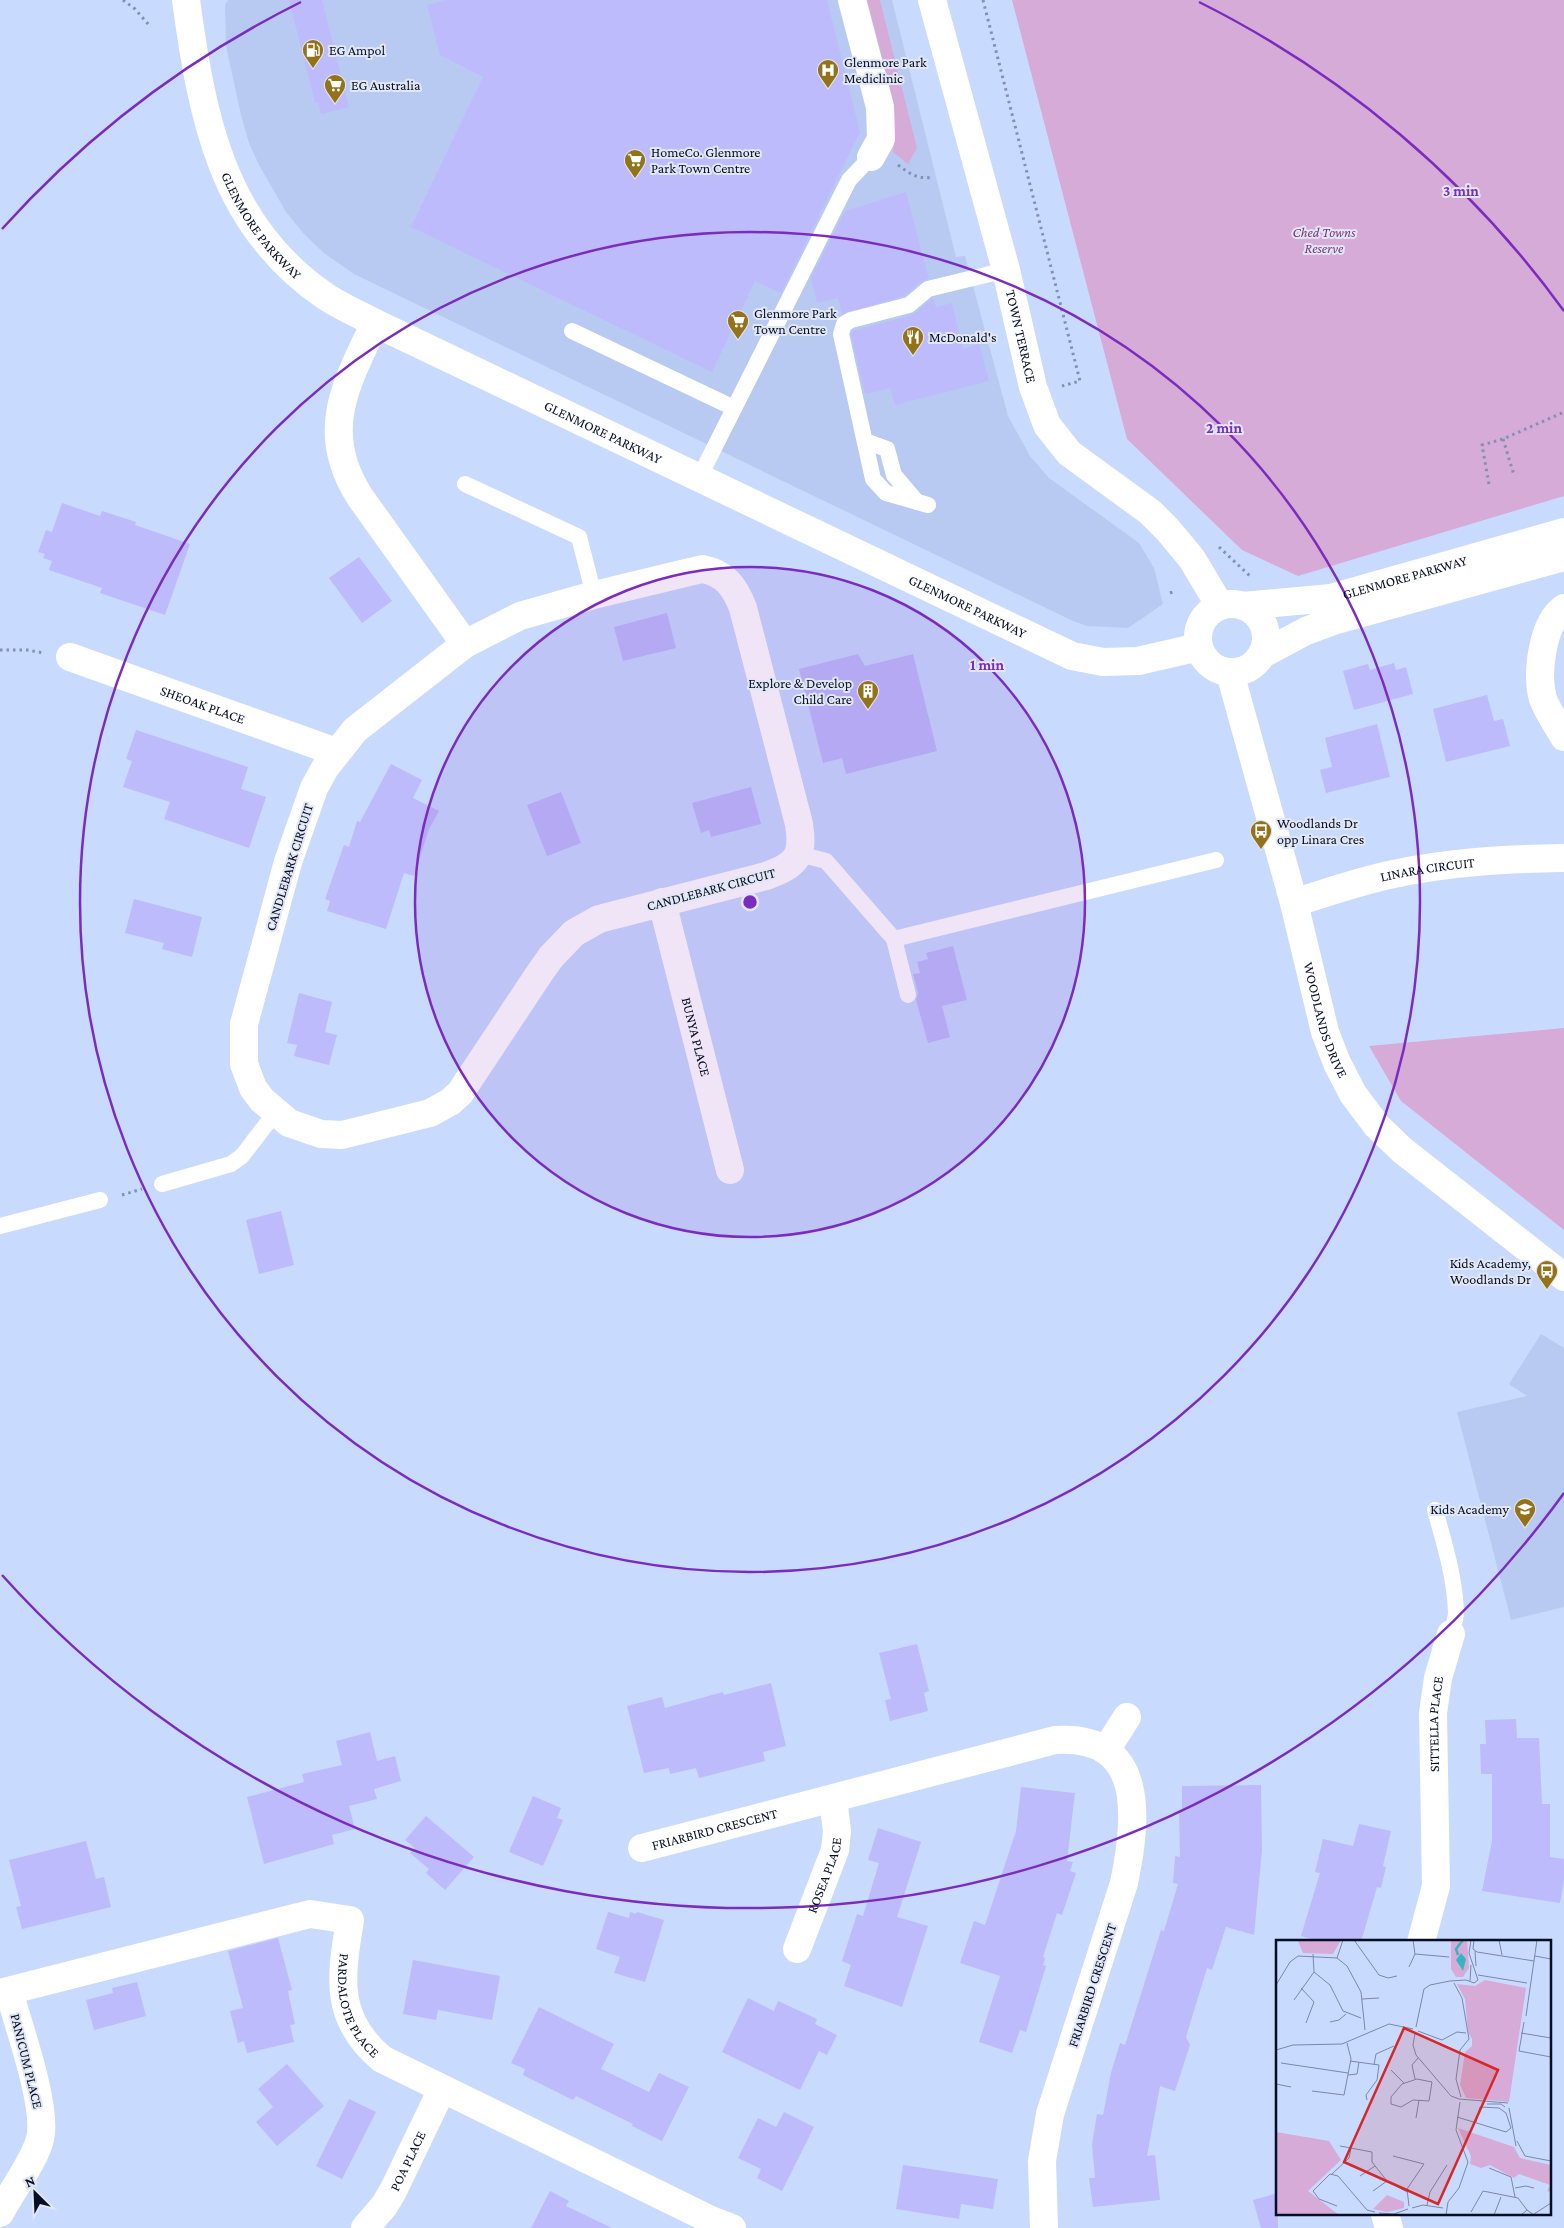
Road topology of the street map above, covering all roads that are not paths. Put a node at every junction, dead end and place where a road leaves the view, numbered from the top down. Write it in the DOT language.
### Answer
graph roads {
  1 [pos="186,0"];
  2 [pos="852,0"];
  3 [pos="932,0"];
  4 [pos="870,157"];
  5 [pos="1006,270"];
  6 [pos="375,323"];
  7 [pos="572,331"];
  8 [pos="734,408"];
  9 [pos="699,478"];
  10 [pos="465,484"];
  11 [pos="922,504"];
  12 [pos="1564,532"];
  13 [pos="1564,556"];
  14 [pos="594,595"];
  15 [pos="1231,606"];
  16 [pos="1564,608"];
  17 [pos="465,644"];
  18 [pos="1199,647"];
  19 [pos="1261,655"];
  20 [pos="70,657"];
  21 [pos="1230,673"];
  22 [pos="1564,737"];
  23 [pos="336,752"];
  24 [pos="799,854"];
  25 [pos="1564,858"];
  26 [pos="1216,860"];
  27 [pos="662,902"];
  28 [pos="1294,903"];
  29 [pos="894,939"];
  30 [pos="908,995"];
  31 [pos="275,1113"];
  32 [pos="730,1170"];
  33 [pos="162,1184"];
  34 [pos="100,1200"];
  35 [pos="0,1226"];
  36 [pos="1564,1277"];
  37 [pos="1435,1510"];
  38 [pos="1451,1634"];
  39 [pos="1127,1717"];
  40 [pos="1106,1750"];
  41 [pos="833,1798"];
  42 [pos="642,1848"];
  43 [pos="1422,1940"];
  44 [pos="797,1949"];
  45 [pos="4,1992"];
  46 [pos="442,2089"];
  47 [pos="0,2212"];
  48 [pos="717,2226"];
  49 [pos="365,2228"];
  50 [pos="1044,2228"];
  1 -- 6 [label="street, GLENMORE PARKWAY"];
  2 -- 4 [label="street"];
  3 -- 5 [label="street, TOWN TERRACE"];
  4 -- 8 [label="lane"];
  5 -- 11 [label="lane"];
  5 -- 15 [label="street, TOWN TERRACE"];
  6 -- 9 [label="street, GLENMORE PARKWAY"];
  6 -- 17 [label="street"];
  7 -- 8 [label="lane"];
  8 -- 9 [label="lane"];
  9 -- 18 [label="street, GLENMORE PARKWAY"];
  10 -- 14 [label="lane"];
  12 -- 15 [label="street, GLENMORE PARKWAY"];
  13 -- 19 [label="street, GLENMORE PARKWAY"];
  14 -- 17 [label="street, CANDLEBARK CIRCUIT"];
  14 -- 24 [label="street, CANDLEBARK CIRCUIT"];
  15 -- 18 [label="street"];
  15 -- 19 [label="street"];
  16 -- 22 [label="street"];
  17 -- 23 [label="street, CANDLEBARK CIRCUIT"];
  18 -- 21 [label="street"];
  19 -- 21 [label="street"];
  20 -- 23 [label="street, SHEOAK PLACE"];
  21 -- 28 [label="street, WOODLANDS DRIVE"];
  23 -- 31 [label="street, CANDLEBARK CIRCUIT"];
  24 -- 27 [label="street, CANDLEBARK CIRCUIT"];
  24 -- 29 [label="lane"];
  25 -- 28 [label="street, LINARA CIRCUIT"];
  26 -- 29 [label="lane"];
  27 -- 31 [label="street, CANDLEBARK CIRCUIT"];
  27 -- 32 [label="street, BUNYA PLACE"];
  28 -- 36 [label="street, WOODLANDS DRIVE"];
  29 -- 30 [label="lane"];
  31 -- 33 [label="lane"];
  34 -- 35 [label="lane"];
  37 -- 38 [label="lane, SITTELLA PLACE"];
  38 -- 43 [label="street, SITTELLA PLACE"];
  39 -- 40 [label="street"];
  40 -- 41 [label="street, FRIARBIRD CRESCENT"];
  40 -- 50 [label="street, FRIARBIRD CRESCENT"];
  41 -- 42 [label="street, FRIARBIRD CRESCENT"];
  41 -- 44 [label="street, ROSEA PLACE"];
  45 -- 46 [label="street, PARDALOTE PLACE"];
  45 -- 47 [label="street, PANICUM PLACE"];
  46 -- 48 [label="street, PARDALOTE PLACE"];
  46 -- 49 [label="street, POA PLACE"];
}
